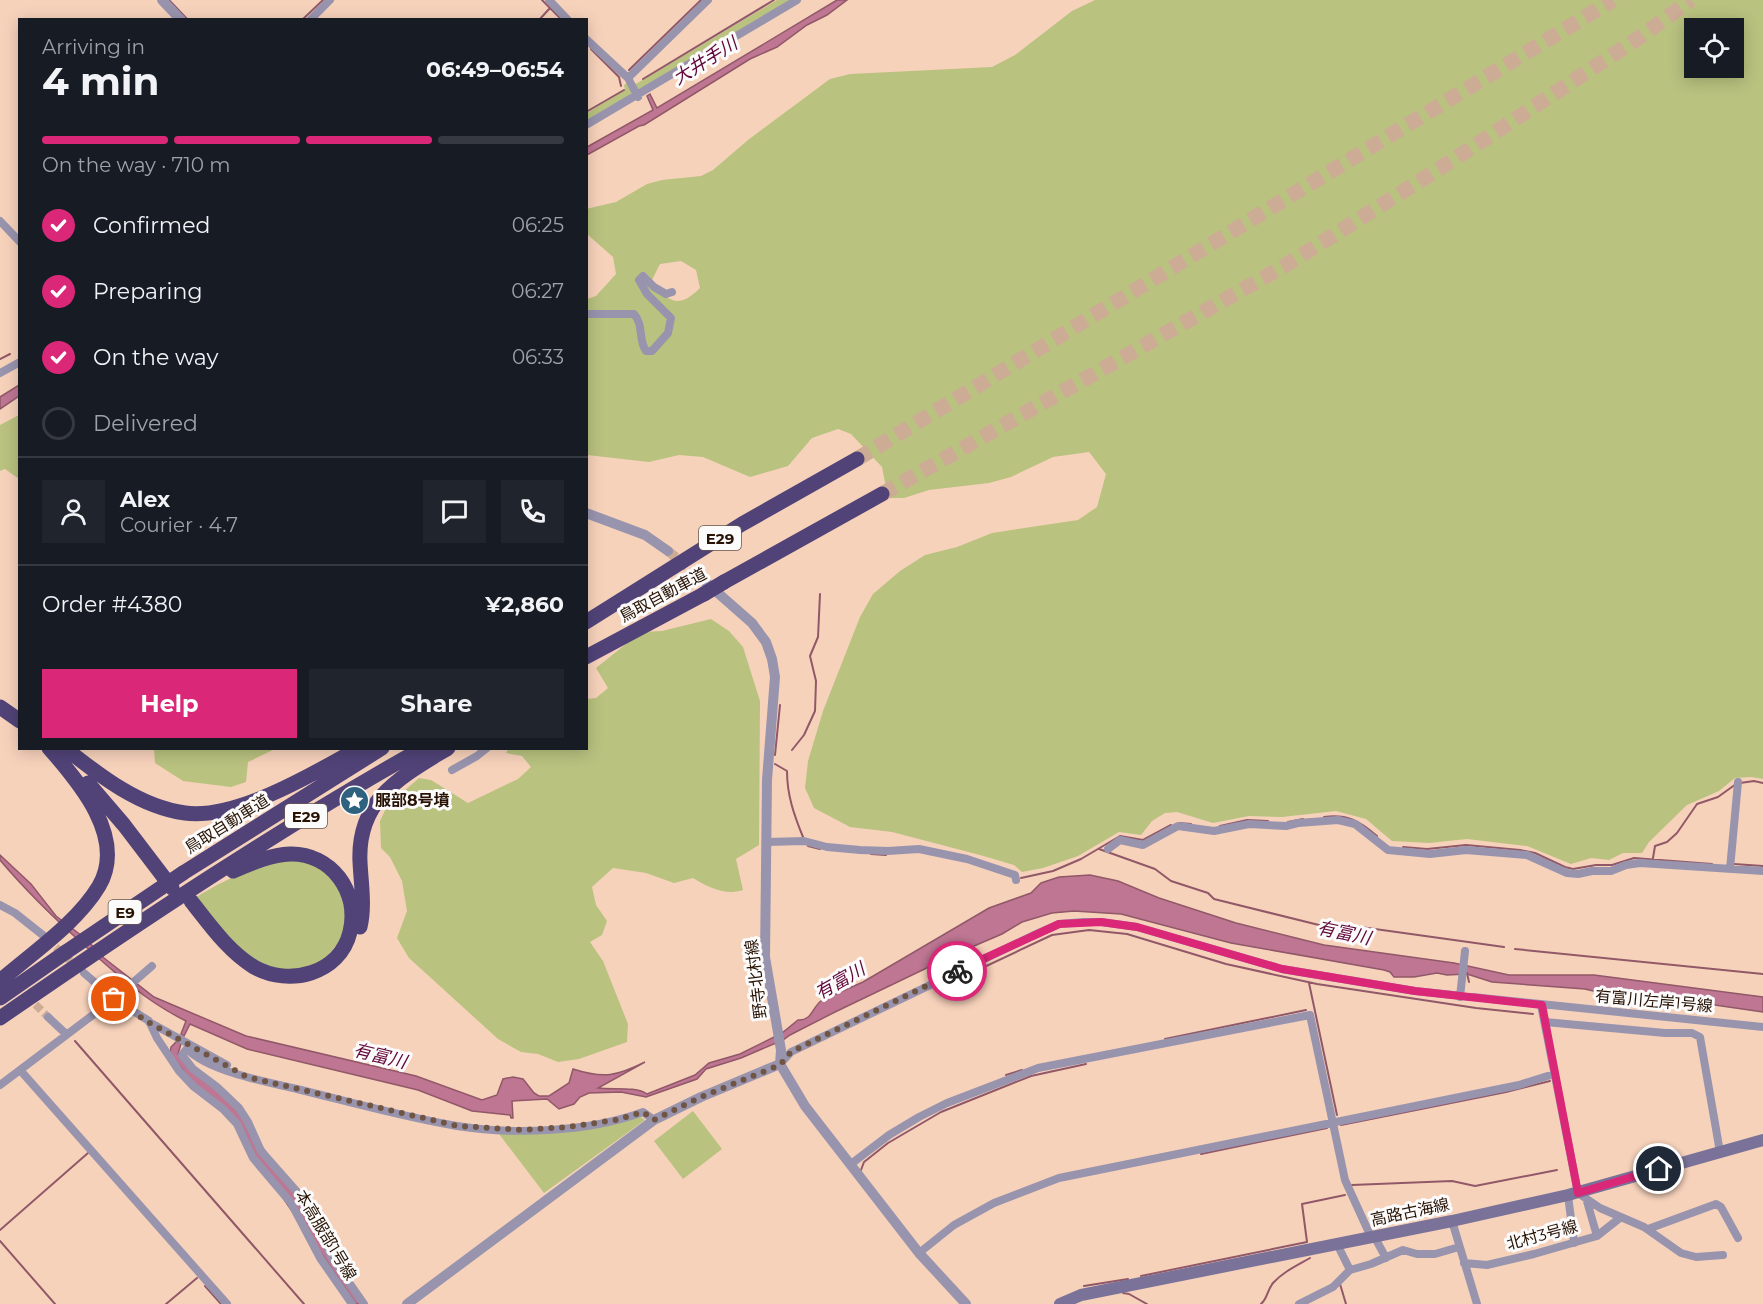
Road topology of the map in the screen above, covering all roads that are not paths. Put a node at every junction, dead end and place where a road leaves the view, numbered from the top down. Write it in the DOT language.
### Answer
graph roads {
  1 [pos="162,0"];
  2 [pos="330,0"];
  3 [pos="549,0"];
  4 [pos="708,0"];
  5 [pos="797,0"];
  6 [pos="179,18"];
  7 [pos="312,18"];
  8 [pos="566,18"];
  9 [pos="588,41"];
  10 [pos="628,78"];
  11 [pos="638,96"];
  12 [pos="588,124"];
  13 [pos="0,221"];
  14 [pos="18,240"];
  15 [pos="672,292"];
  16 [pos="588,314"];
  17 [pos="18,363"];
  18 [pos="0,373"];
  19 [pos="857,459"];
  20 [pos="882,494"];
  21 [pos="588,514"];
  22 [pos="668,551"];
  23 [pos="703,587"];
  24 [pos="588,621"];
  25 [pos="588,658"];
  26 [pos="0,701"];
  27 [pos="0,707"];
  28 [pos="18,713"];
  29 [pos="18,720"];
  30 [pos="52,750"];
  31 [pos="52,750"];
  32 [pos="355,750"];
  33 [pos="379,750"];
  34 [pos="419,750"];
  35 [pos="445,750"];
  36 [pos="474,752"];
  37 [pos="70,753"];
  38 [pos="452,770"];
  39 [pos="1738,782"];
  40 [pos="767,842"];
  41 [pos="1108,849"];
  42 [pos="1730,869"];
  43 [pos="1763,871"];
  44 [pos="1016,880"];
  45 [pos="184,890"];
  46 [pos="0,905"];
  47 [pos="159,910"];
  48 [pos="47,937"];
  49 [pos="1465,953"];
  50 [pos="152,966"];
  51 [pos="82,968"];
  52 [pos="0,981"];
  53 [pos="1461,994"];
  54 [pos="0,998"];
  55 [pos="114,999"];
  56 [pos="1542,1005"];
  57 [pos="48,1017"];
  58 [pos="0,1018"];
  59 [pos="148,1022"];
  60 [pos="1545,1022"];
  61 [pos="1763,1027"];
  62 [pos="66,1035"];
  63 [pos="188,1047"];
  64 [pos="780,1065"];
  65 [pos="20,1070"];
  66 [pos="1554,1074"];
  67 [pos="0,1085"];
  68 [pos="654,1120"];
  69 [pos="1333,1123"];
  70 [pos="1763,1140"];
  71 [pos="1720,1152"];
  72 [pos="851,1164"];
  73 [pos="1577,1196"];
  74 [pos="1621,1217"];
  75 [pos="1452,1221"];
  76 [pos="1648,1230"];
  77 [pos="1597,1236"];
  78 [pos="1372,1237"];
  79 [pos="1738,1238"];
  80 [pos="1574,1243"];
  81 [pos="1337,1244"];
  82 [pos="1459,1247"];
  83 [pos="919,1253"];
  84 [pos="1723,1254"];
  85 [pos="1386,1258"];
  86 [pos="1464,1263"];
  87 [pos="1350,1270"];
  88 [pos="227,1304"];
  89 [pos="352,1304"];
  90 [pos="363,1304"];
  91 [pos="407,1304"];
  92 [pos="966,1304"];
  93 [pos="1060,1304"];
  94 [pos="1299,1304"];
  95 [pos="1477,1304"];
  1 -- 6 [label="street"];
  2 -- 7 [label="street"];
  3 -- 8 [label="street"];
  4 -- 10 [label="street"];
  5 -- 11 [label="street"];
  9 -- 10 [label="street"];
  10 -- 11 [label="street"];
  11 -- 12 [label="street"];
  13 -- 14 [label="street"];
  15 -- 16 [label="street"];
  17 -- 18 [label="street"];
  19 -- 24 [label="highway, 鳥取自動車道 / E29"];
  20 -- 23 [label="highway, 鳥取自動車道 / E29, bridge"];
  21 -- 22 [label="street"];
  23 -- 25 [label="highway, 鳥取自動車道 / E29"];
  23 -- 40 [label="street, 野寺北村線"];
  26 -- 28 [label="highway"];
  27 -- 29 [label="highway"];
  30 -- 45 [label="highway"];
  31 -- 48 [label="highway"];
  32 -- 37 [label="highway"];
  33 -- 45 [label="highway, 鳥取自動車道 / E29"];
  34 -- 45 [label="highway, E29"];
  35 -- 45 [label="highway"];
  36 -- 38 [label="street"];
  37 -- 45 [label="highway"];
  39 -- 42 [label="street"];
  40 -- 44 [label="street"];
  40 -- 64 [label="street, 野寺北村線"];
  41 -- 42 [label="street"];
  42 -- 43 [label="street"];
  45 -- 47 [label="highway, E9"];
  45 -- 47 [label="highway"];
  45 -- 54 [label="highway, E9, bridge"];
  46 -- 48 [label="street"];
  47 -- 51 [label="highway, E9"];
  48 -- 52 [label="highway"];
  49 -- 53 [label="street"];
  50 -- 55 [label="street"];
  51 -- 55 [label="street, 本高服部1号線"];
  51 -- 58 [label="highway, E9"];
  53 -- 56 [label="street, 有富川左岸1号線"];
  53 -- 64 [label="street"];
  55 -- 59 [label="street, 本高服部1号線"];
  55 -- 62 [label="street"];
  56 -- 60 [label="street"];
  56 -- 61 [label="street, 有富川左岸1号線"];
  57 -- 62 [label="street"];
  59 -- 63 [label="street"];
  59 -- 89 [label="street, 本高服部1号線"];
  60 -- 66 [label="street"];
  60 -- 71 [label="street"];
  62 -- 65 [label="street"];
  63 -- 68 [label="street"];
  63 -- 90 [label="street"];
  64 -- 68 [label="street"];
  64 -- 72 [label="street"];
  65 -- 67 [label="street"];
  65 -- 88 [label="street"];
  66 -- 69 [label="street"];
  66 -- 73 [label="street"];
  68 -- 91 [label="street"];
  69 -- 72 [label="street"];
  69 -- 78 [label="street"];
  69 -- 83 [label="street"];
  70 -- 71 [label="main road, 高路古海線"];
  71 -- 73 [label="main road, 高路古海線"];
  72 -- 83 [label="street"];
  73 -- 74 [label="street"];
  73 -- 75 [label="main road, 高路古海線"];
  73 -- 77 [label="street"];
  73 -- 80 [label="street"];
  74 -- 76 [label="street"];
  74 -- 77 [label="street, 北村3号線"];
  75 -- 78 [label="main road, 高路古海線"];
  75 -- 82 [label="street"];
  76 -- 79 [label="street"];
  76 -- 84 [label="street"];
  77 -- 80 [label="street, 北村3号線"];
  78 -- 81 [label="main road, 高路古海線"];
  78 -- 85 [label="street"];
  80 -- 86 [label="street, 北村3号線"];
  81 -- 87 [label="street"];
  81 -- 93 [label="main road, 高路古海線"];
  82 -- 85 [label="street"];
  82 -- 86 [label="street"];
  83 -- 92 [label="street"];
  85 -- 87 [label="street"];
  86 -- 95 [label="street"];
  87 -- 94 [label="street"];
}
